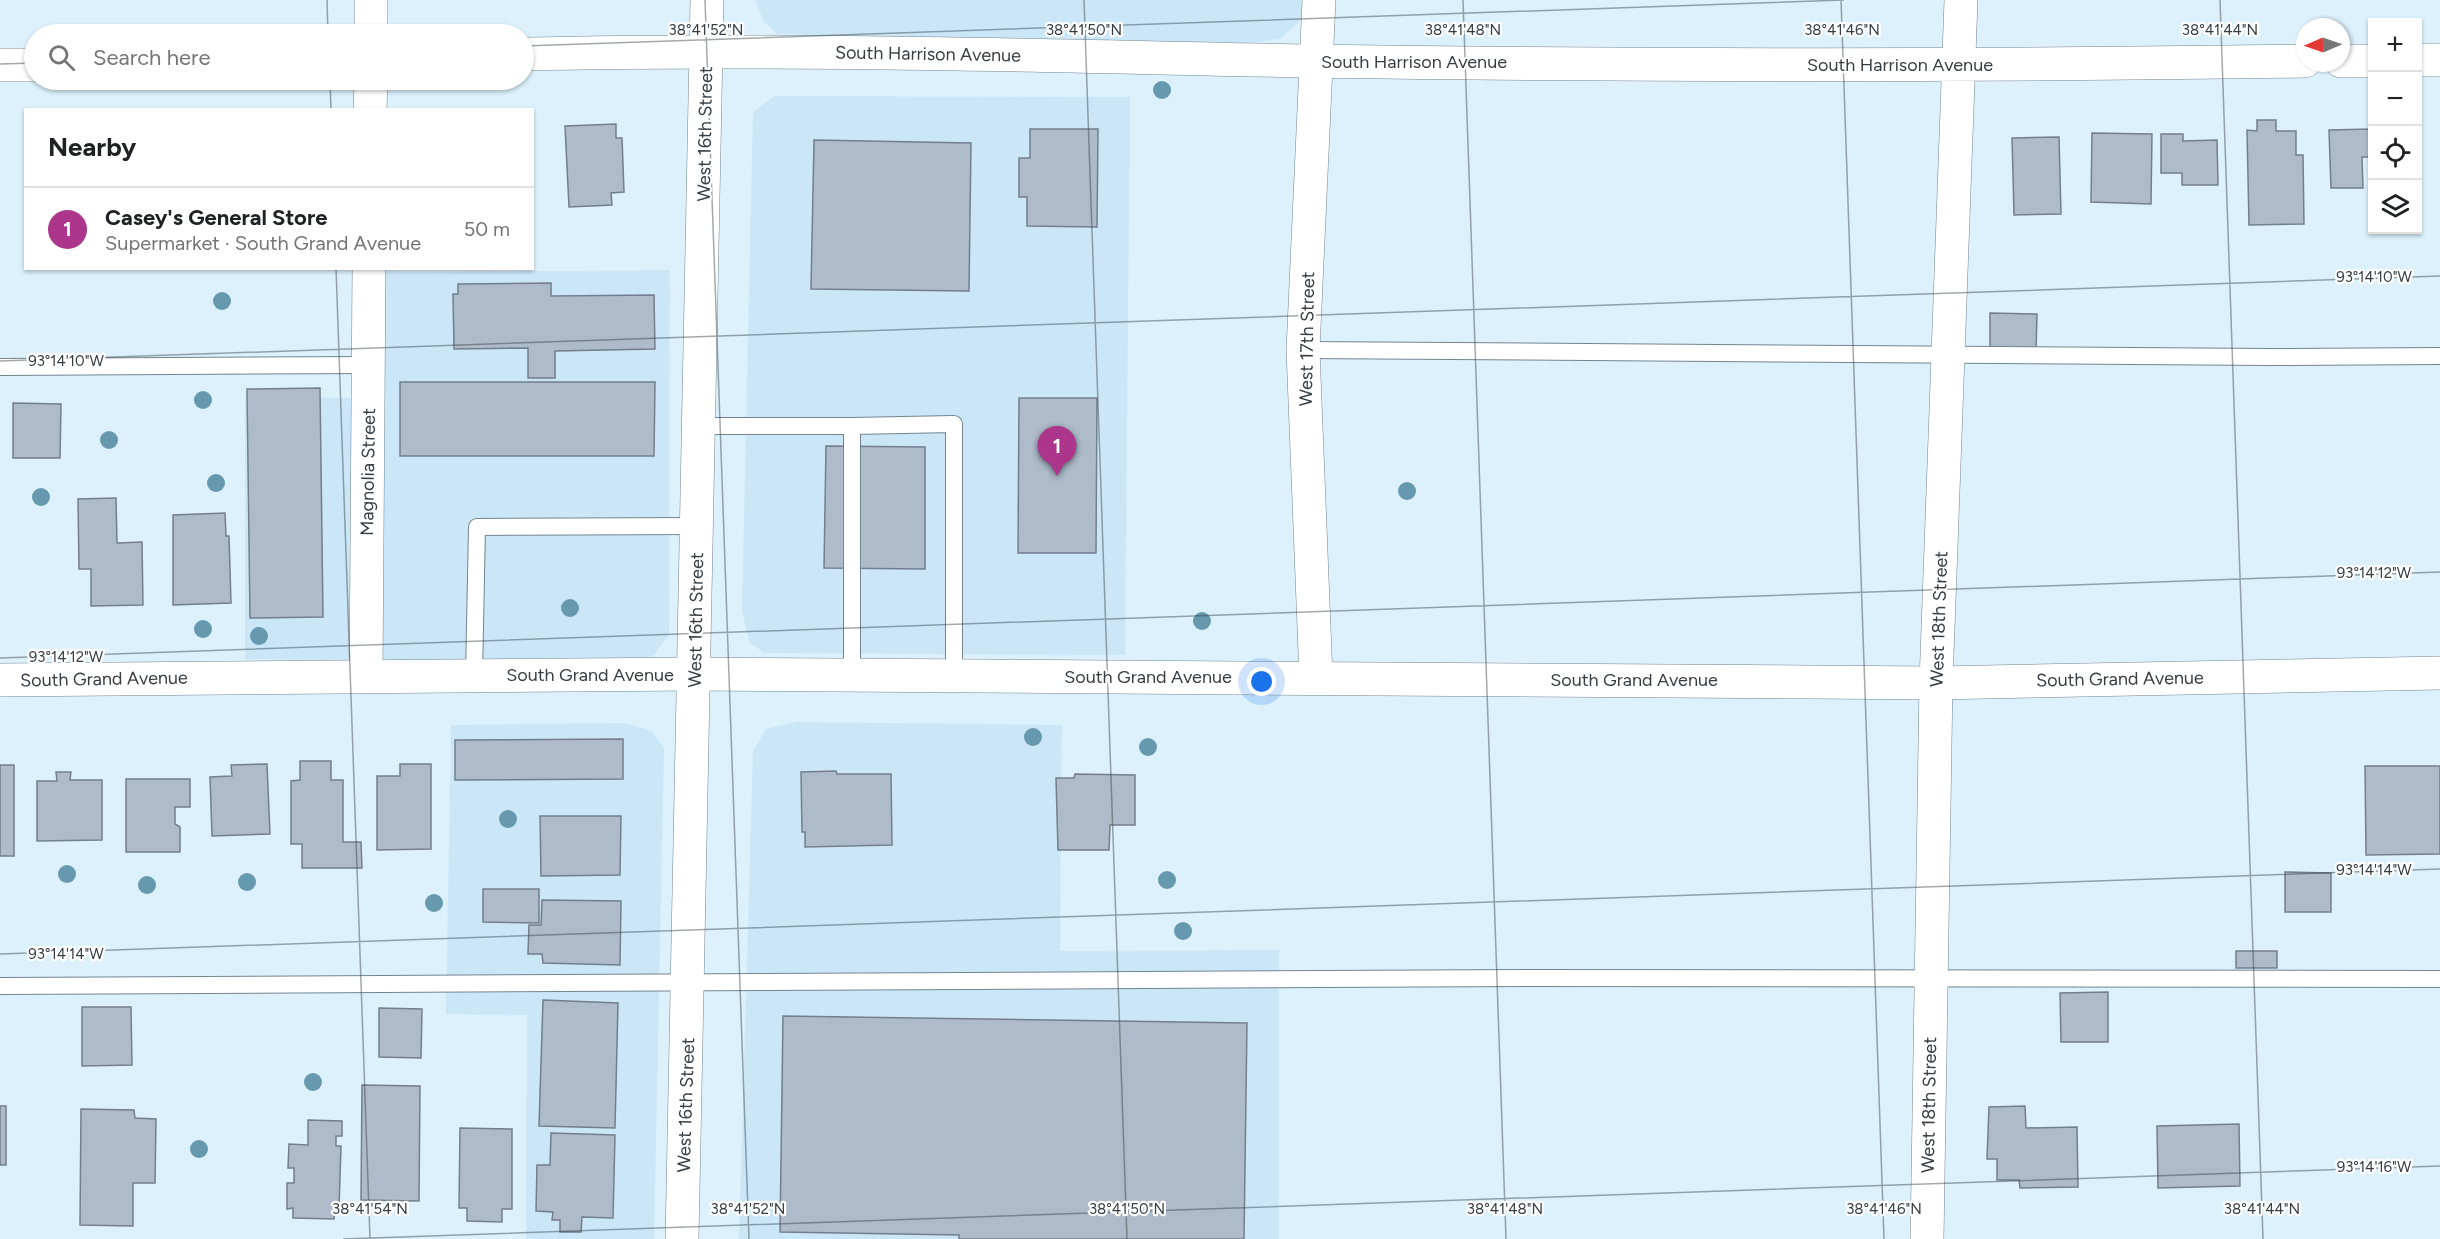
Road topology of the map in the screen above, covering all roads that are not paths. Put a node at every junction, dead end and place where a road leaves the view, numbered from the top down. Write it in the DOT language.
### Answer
graph roads {
  1 [pos="371,0"];
  2 [pos="707,0"];
  3 [pos="1319,0"];
  4 [pos="1961,0"];
  5 [pos="371,24"];
  6 [pos="706,50"];
  7 [pos="534,54"];
  8 [pos="2422,60"];
  9 [pos="2440,60"];
  10 [pos="1317,61"];
  11 [pos="2296,61"];
  12 [pos="2350,61"];
  13 [pos="2368,61"];
  14 [pos="0,65"];
  15 [pos="24,65"];
  16 [pos="1960,66"];
  17 [pos="370,90"];
  18 [pos="370,108"];
  19 [pos="369,270"];
  20 [pos="1304,350"];
  21 [pos="1949,355"];
  22 [pos="2440,356"];
  23 [pos="369,365"];
  24 [pos="0,367"];
  25 [pos="699,426"];
  26 [pos="852,426"];
  27 [pos="698,526"];
  28 [pos="2440,673"];
  29 [pos="695,674"];
  30 [pos="474,675"];
  31 [pos="852,675"];
  32 [pos="954,675"];
  33 [pos="366,676"];
  34 [pos="1316,678"];
  35 [pos="0,680"];
  36 [pos="1936,683"];
  37 [pos="1931,979"];
  38 [pos="2440,980"];
  39 [pos="689,981"];
  40 [pos="0,986"];
  41 [pos="682,1239"];
  42 [pos="1927,1239"];
  1 -- 5 [label="street"];
  2 -- 6 [label="street, West 16th Street"];
  3 -- 10 [label="street, West 17th Street"];
  4 -- 16 [label="street, West 18th Street"];
  6 -- 7 [label="street, South Harrison Avenue"];
  6 -- 10 [label="street, South Harrison Avenue"];
  6 -- 25 [label="street, West 16th Street"];
  8 -- 9 [label="street"];
  10 -- 16 [label="street, South Harrison Avenue"];
  10 -- 20 [label="street, West 17th Street"];
  11 -- 16 [label="street, South Harrison Avenue"];
  12 -- 13 [label="street"];
  14 -- 15 [label="street"];
  16 -- 21 [label="street, West 18th Street"];
  17 -- 18 [label="street"];
  19 -- 23 [label="street, Magnolia Street"];
  20 -- 21 [label="lane"];
  20 -- 34 [label="street, West 17th Street"];
  21 -- 22 [label="lane"];
  21 -- 36 [label="street, West 18th Street"];
  23 -- 24 [label="lane"];
  23 -- 33 [label="street, Magnolia Street"];
  25 -- 26 [label="lane"];
  25 -- 27 [label="street, West 16th Street"];
  26 -- 31 [label="lane"];
  26 -- 32 [label="lane"];
  27 -- 29 [label="street, West 16th Street"];
  27 -- 30 [label="lane"];
  28 -- 36 [label="street, South Grand Avenue"];
  29 -- 30 [label="street, South Grand Avenue"];
  29 -- 31 [label="street, South Grand Avenue"];
  29 -- 39 [label="street, West 16th Street"];
  30 -- 33 [label="street, South Grand Avenue"];
  31 -- 32 [label="street, South Grand Avenue"];
  32 -- 34 [label="street, South Grand Avenue"];
  33 -- 35 [label="street, South Grand Avenue"];
  34 -- 36 [label="street, South Grand Avenue"];
  36 -- 37 [label="street, West 18th Street"];
  37 -- 38 [label="lane"];
  37 -- 39 [label="lane"];
  37 -- 42 [label="street, West 18th Street"];
  39 -- 40 [label="lane"];
  39 -- 41 [label="street, West 16th Street"];
}
